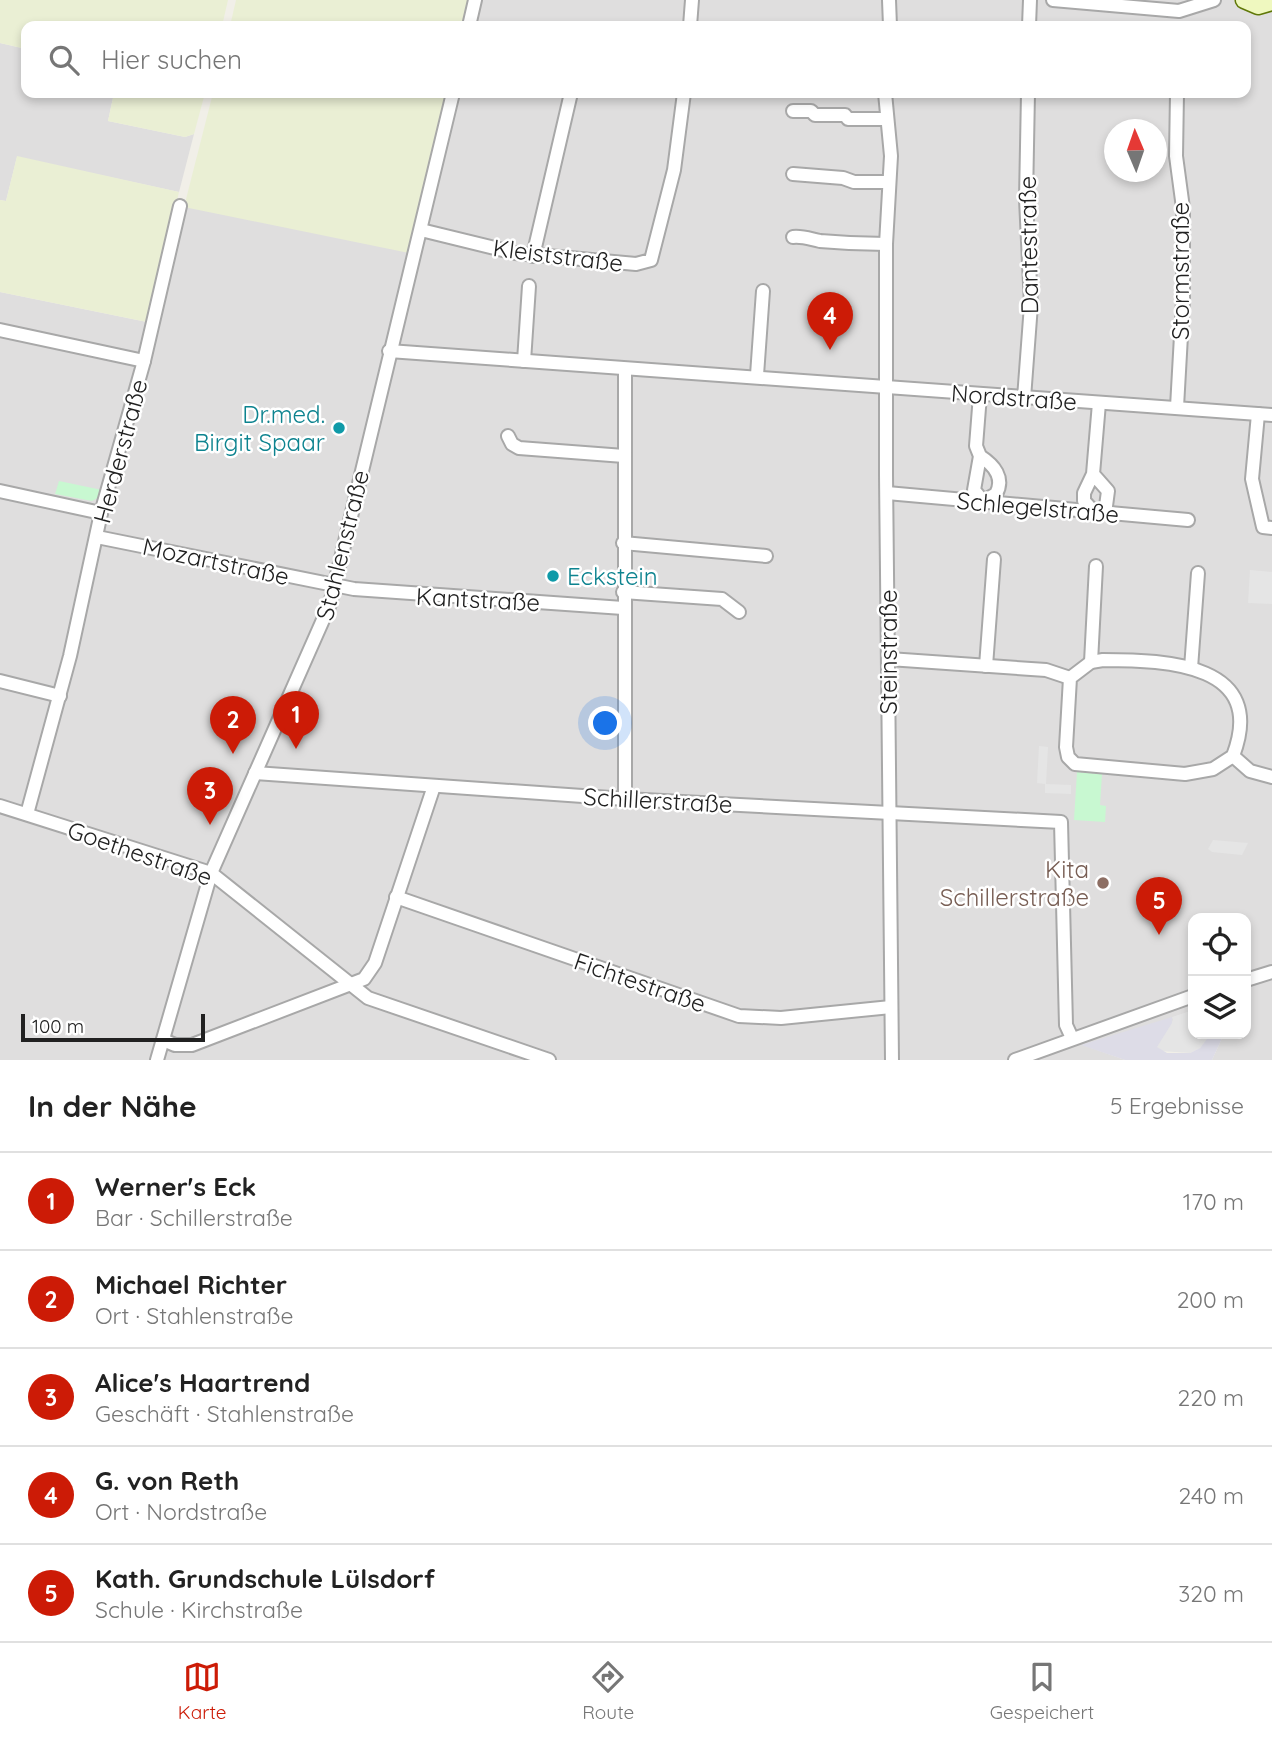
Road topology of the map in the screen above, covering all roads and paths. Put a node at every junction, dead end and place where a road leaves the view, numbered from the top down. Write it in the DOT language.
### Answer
graph roads {
  1 [pos="475,0"];
  2 [pos="692,0"];
  3 [pos="889,0"];
  4 [pos="1030,0"];
  5 [pos="1053,0"];
  6 [pos="1214,0"];
  7 [pos="1244,0"];
  8 [pos="1073,1"];
  9 [pos="1272,5"];
  10 [pos="1179,11"];
  11 [pos="470,21"];
  12 [pos="690,21"];
  13 [pos="890,21"];
  14 [pos="1029,21"];
  15 [pos="1178,21"];
  16 [pos="452,98"];
  17 [pos="570,98"];
  18 [pos="683,98"];
  19 [pos="885,98"];
  20 [pos="1028,98"];
  21 [pos="1177,98"];
  22 [pos="793,111"];
  23 [pos="887,119"];
  24 [pos="793,174"];
  25 [pos="890,182"];
  26 [pos="180,206"];
  27 [pos="421,230"];
  28 [pos="793,237"];
  29 [pos="886,244"];
  30 [pos="533,256"];
  31 [pos="529,286"];
  32 [pos="762,291"];
  33 [pos="0,330"];
  34 [pos="388,351"];
  35 [pos="144,361"];
  36 [pos="524,361"];
  37 [pos="625,369"];
  38 [pos="757,376"];
  39 [pos="888,387"];
  40 [pos="980,395"];
  41 [pos="1024,398"];
  42 [pos="1099,402"];
  43 [pos="1177,407"];
  44 [pos="1258,414"];
  45 [pos="1272,415"];
  46 [pos="508,436"];
  47 [pos="624,456"];
  48 [pos="980,456"];
  49 [pos="1093,474"];
  50 [pos="0,491"];
  51 [pos="887,493"];
  52 [pos="984,501"];
  53 [pos="102,513"];
  54 [pos="1095,513"];
  55 [pos="1188,520"];
  56 [pos="1268,528"];
  57 [pos="97,537"];
  58 [pos="624,543"];
  59 [pos="766,556"];
  60 [pos="994,559"];
  61 [pos="1096,566"];
  62 [pos="1198,573"];
  63 [pos="334,585"];
  64 [pos="623,592"];
  65 [pos="623,608"];
  66 [pos="739,612"];
  67 [pos="889,659"];
  68 [pos="1091,662"];
  69 [pos="986,666"];
  70 [pos="1191,668"];
  71 [pos="1070,678"];
  72 [pos="0,681"];
  73 [pos="60,696"];
  74 [pos="1233,756"];
  75 [pos="255,773"];
  76 [pos="1272,777"];
  77 [pos="434,786"];
  78 [pos="625,799"];
  79 [pos="0,806"];
  80 [pos="27,814"];
  81 [pos="889,814"];
  82 [pos="211,873"];
  83 [pos="396,897"];
  84 [pos="1272,972"];
  85 [pos="1251,978"];
  86 [pos="354,985"];
  87 [pos="1188,998"];
  88 [pos="891,1007"];
  89 [pos="1072,1038"];
  90 [pos="163,1040"];
  91 [pos="157,1060"];
  92 [pos="550,1060"];
  93 [pos="892,1060"];
  94 [pos="1015,1060"];
  1 -- 11 [label="street"];
  2 -- 12 [label="street"];
  3 -- 13 [label="street"];
  4 -- 14 [label="street"];
  5 -- 8 [label="street"];
  6 -- 10 [label="street"];
  7 -- 9 [label="street"];
  8 -- 10 [label="street"];
  10 -- 15 [label="street"];
  16 -- 27 [label="street, Stahlenstraße"];
  17 -- 30 [label="street"];
  18 -- 30 [label="street, Kleiststraße"];
  19 -- 23 [label="street, Steinstraße"];
  20 -- 41 [label="street, Dantestraße"];
  21 -- 43 [label="street, Stormstraße"];
  22 -- 23 [label="street"];
  23 -- 25 [label="street, Steinstraße"];
  24 -- 25 [label="street"];
  25 -- 29 [label="street, Steinstraße"];
  26 -- 35 [label="street, Herderstraße"];
  27 -- 30 [label="street, Kleiststraße"];
  27 -- 34 [label="street, Stahlenstraße"];
  28 -- 29 [label="street"];
  29 -- 39 [label="street, Steinstraße"];
  31 -- 36 [label="street"];
  32 -- 38 [label="street"];
  33 -- 35 [label="street"];
  34 -- 36 [label="street, Nordstraße"];
  34 -- 63 [label="street, Stahlenstraße"];
  35 -- 53 [label="street, Herderstraße"];
  36 -- 37 [label="street, Nordstraße"];
  37 -- 38 [label="street, Nordstraße"];
  37 -- 47 [label="street"];
  38 -- 39 [label="street, Nordstraße"];
  39 -- 40 [label="street, Nordstraße"];
  39 -- 51 [label="street, Steinstraße"];
  40 -- 41 [label="street, Nordstraße"];
  40 -- 48 [label="street"];
  41 -- 42 [label="street, Nordstraße"];
  42 -- 43 [label="street, Nordstraße"];
  42 -- 49 [label="street"];
  43 -- 44 [label="street, Nordstraße"];
  44 -- 45 [label="street, Nordstraße"];
  44 -- 56 [label="street"];
  46 -- 47 [label="street"];
  47 -- 58 [label="street"];
  48 -- 52 [label="street"];
  48 -- 52 [label="street"];
  49 -- 54 [label="street"];
  49 -- 54 [label="street"];
  50 -- 53 [label="street"];
  51 -- 52 [label="street, Schlegelstraße"];
  51 -- 67 [label="street, Steinstraße"];
  52 -- 54 [label="street, Schlegelstraße"];
  53 -- 57 [label="street, Herderstraße"];
  54 -- 55 [label="street, Schlegelstraße"];
  57 -- 63 [label="street, Mozartstraße"];
  57 -- 73 [label="street, Herderstraße"];
  58 -- 59 [label="street"];
  58 -- 64 [label="street"];
  60 -- 69 [label="street"];
  61 -- 68 [label="street"];
  62 -- 70 [label="street"];
  63 -- 65 [label="street, Kantstraße"];
  63 -- 75 [label="street, Stahlenstraße"];
  64 -- 65 [label="street"];
  64 -- 66 [label="street"];
  65 -- 78 [label="street"];
  67 -- 69 [label="street"];
  67 -- 81 [label="street, Steinstraße"];
  68 -- 70 [label="street"];
  68 -- 71 [label="street"];
  69 -- 71 [label="street"];
  70 -- 74 [label="street"];
  71 -- 74 [label="street"];
  72 -- 73 [label="street"];
  73 -- 80 [label="street, Herderstraße"];
  74 -- 76 [label="street"];
  75 -- 77 [label="street, Schillerstraße"];
  75 -- 82 [label="street, Stahlenstraße"];
  77 -- 78 [label="street, Schillerstraße"];
  77 -- 83 [label="street"];
  78 -- 81 [label="street, Schillerstraße"];
  79 -- 80 [label="street, Goethestraße"];
  80 -- 82 [label="street, Goethestraße"];
  81 -- 88 [label="street, Steinstraße"];
  81 -- 89 [label="street, Schillerstraße"];
  82 -- 86 [label="street, Goethestraße"];
  82 -- 90 [label="street, Stahlenstraße"];
  83 -- 86 [label="street"];
  83 -- 88 [label="street, Fichtestraße"];
  84 -- 85 [label="street"];
  86 -- 90 [label="street"];
  86 -- 92 [label="street, Goethestraße"];
  87 -- 89 [label="street"];
  88 -- 93 [label="street, Steinstraße"];
  89 -- 94 [label="street"];
  90 -- 91 [label="street, Stahlenstraße"];
}
